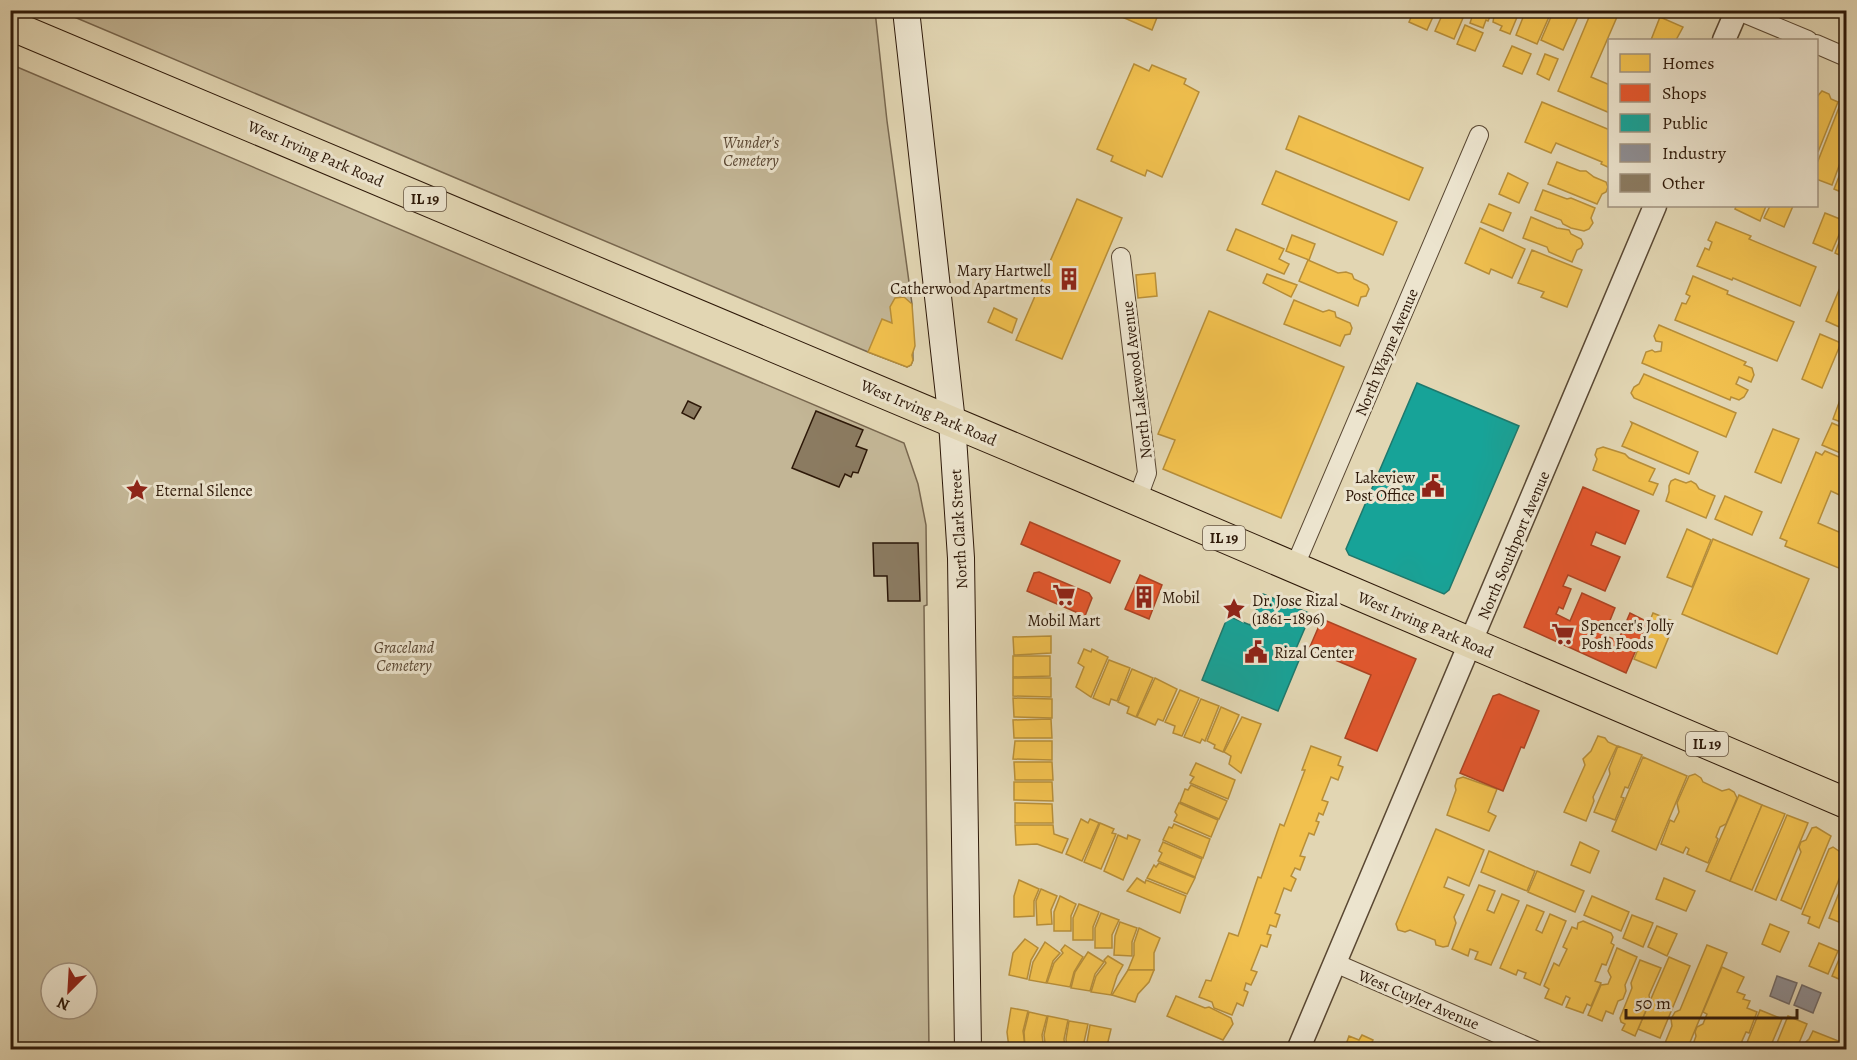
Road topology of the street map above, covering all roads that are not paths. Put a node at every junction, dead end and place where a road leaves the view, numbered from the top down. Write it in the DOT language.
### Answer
graph roads {
  1 [pos="906,10"];
  2 [pos="1736,11"];
  3 [pos="10,25"];
  4 [pos="1724,39"];
  5 [pos="1806,39"];
  6 [pos="1818,45"];
  7 [pos="1846,57"];
  8 [pos="1479,135"];
  9 [pos="1655,207"];
  10 [pos="1121,257"];
  11 [pos="952,422"];
  12 [pos="1137,500"];
  13 [pos="1294,568"];
  14 [pos="1471,643"];
  15 [pos="1846,803"];
  16 [pos="1335,963"];
  17 [pos="968,1050"];
  18 [pos="1298,1050"];
  19 [pos="1535,1050"];
  1 -- 11 [label="main road, North Clark Street"];
  2 -- 4 [label="street"];
  2 -- 5 [label="street"];
  3 -- 11 [label="main road, West Irving Park Road / IL 19"];
  6 -- 7 [label="street"];
  8 -- 13 [label="street, North Wayne Avenue"];
  9 -- 14 [label="street, North Southport Avenue"];
  10 -- 12 [label="street, North Lakewood Avenue"];
  11 -- 12 [label="main road, West Irving Park Road / IL 19"];
  11 -- 17 [label="main road, North Clark Street"];
  12 -- 13 [label="main road, West Irving Park Road / IL 19"];
  13 -- 14 [label="main road, West Irving Park Road / IL 19"];
  14 -- 15 [label="main road, West Irving Park Road / IL 19"];
  14 -- 16 [label="street, North Southport Avenue"];
  16 -- 18 [label="street, North Southport Avenue"];
  16 -- 19 [label="street, West Cuyler Avenue"];
}
